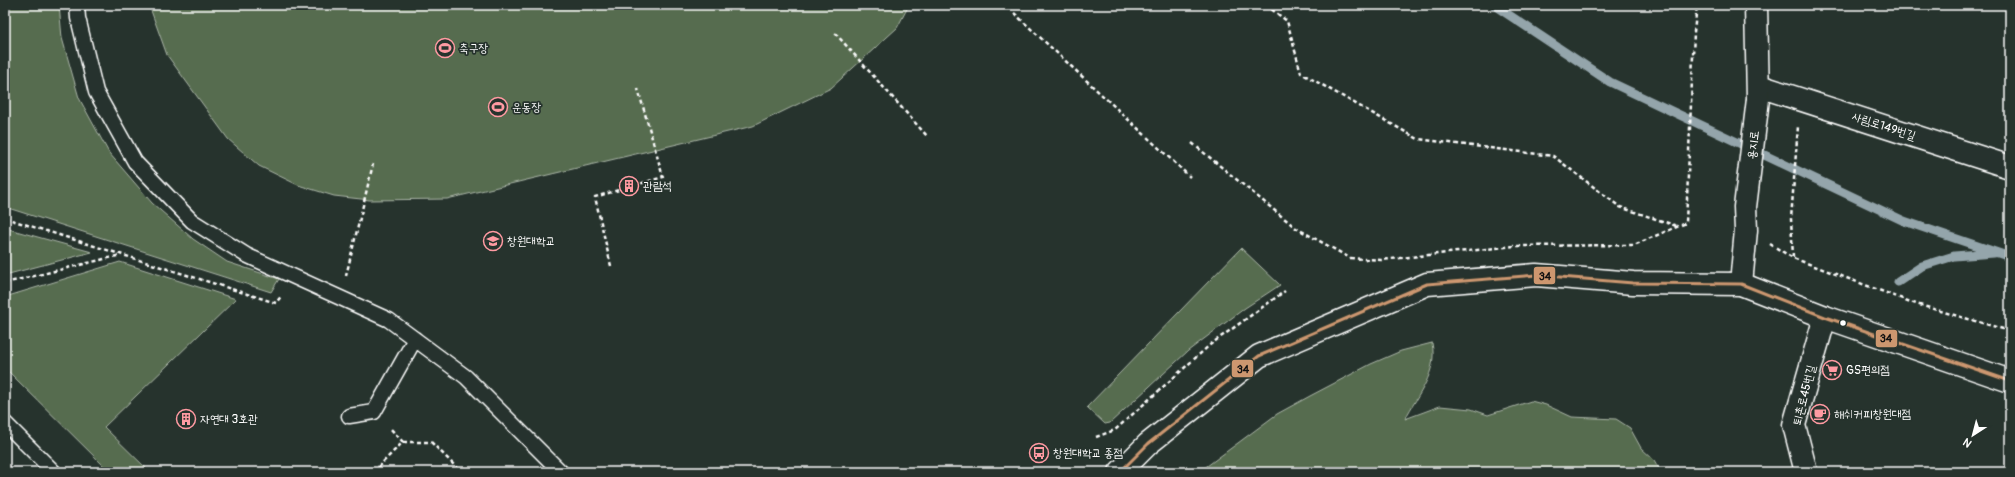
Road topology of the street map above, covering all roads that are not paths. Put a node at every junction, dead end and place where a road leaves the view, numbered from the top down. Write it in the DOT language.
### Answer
graph roads {
  1 [pos="77,5"];
  2 [pos="1756,5"];
  3 [pos="1759,92"];
  4 [pos="2010,167"];
  5 [pos="1741,284"];
  6 [pos="1825,317"];
  7 [pos="415,339"];
  8 [pos="2010,381"];
  9 [pos="349,416"];
  10 [pos="5,423"];
  11 [pos="54,472"];
  12 [pos="561,472"];
  13 [pos="1120,472"];
  14 [pos="1806,472"];
  1 -- 7 [label="lane"];
  2 -- 3 [label="street, 용지로"];
  3 -- 4 [label="street, 사림로149번길"];
  3 -- 5 [label="street, 용지로"];
  5 -- 6 [label="street"];
  5 -- 13 [label="street"];
  6 -- 8 [label="street"];
  6 -- 14 [label="street, 퇴촌로45번길"];
  7 -- 9 [label="lane"];
  7 -- 12 [label="lane"];
  10 -- 11 [label="lane"];
}
